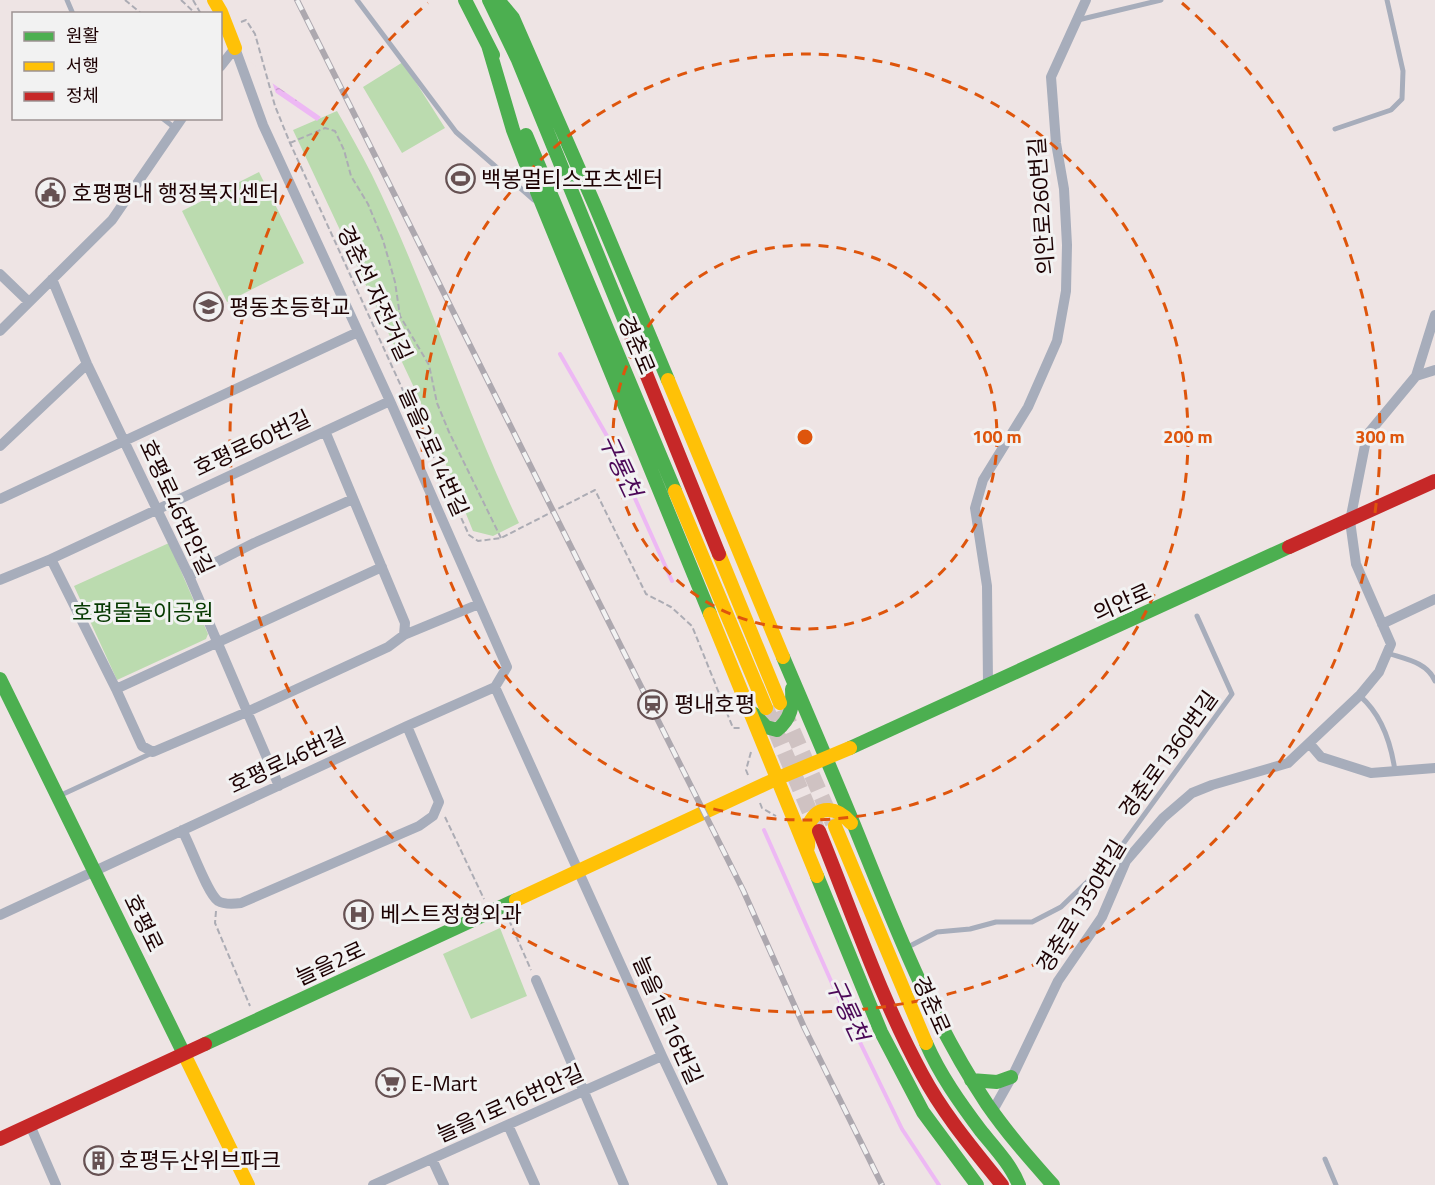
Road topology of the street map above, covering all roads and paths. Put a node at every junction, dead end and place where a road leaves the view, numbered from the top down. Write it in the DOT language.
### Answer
graph roads {
  1 [pos="125,0"];
  2 [pos="182,0"];
  3 [pos="357,0"];
  4 [pos="465,0"];
  5 [pos="489,0"];
  6 [pos="498,0"];
  7 [pos="1086,0"];
  8 [pos="1161,0"];
  9 [pos="1387,0"];
  10 [pos="140,12"];
  11 [pos="193,12"];
  12 [pos="222,16"];
  13 [pos="1077,21"];
  14 [pos="228,28"];
  15 [pos="234,45"];
  16 [pos="488,45"];
  17 [pos="222,65"];
  18 [pos="178,123"];
  19 [pos="1335,129"];
  20 [pos="290,143"];
  21 [pos="544,209"];
  22 [pos="0,274"];
  23 [pos="52,279"];
  24 [pos="29,302"];
  25 [pos="1435,315"];
  26 [pos="0,331"];
  27 [pos="358,332"];
  28 [pos="87,364"];
  29 [pos="1435,370"];
  30 [pos="1416,375"];
  31 [pos="390,401"];
  32 [pos="324,431"];
  33 [pos="125,442"];
  34 [pos="0,446"];
  35 [pos="1435,481"];
  36 [pos="0,498"];
  37 [pos="353,499"];
  38 [pos="157,509"];
  39 [pos="1350,521"];
  40 [pos="501,538"];
  41 [pos="51,559"];
  42 [pos="382,567"];
  43 [pos="189,576"];
  44 [pos="0,580"];
  45 [pos="1435,599"];
  46 [pos="479,604"];
  47 [pos="1197,616"];
  48 [pos="1382,624"];
  49 [pos="404,635"];
  50 [pos="217,644"];
  51 [pos="1387,653"];
  52 [pos="1433,672"];
  53 [pos="0,679"];
  54 [pos="1435,681"];
  55 [pos="792,682"];
  56 [pos="988,684"];
  57 [pos="495,687"];
  58 [pos="116,688"];
  59 [pos="1360,695"];
  60 [pos="746,702"];
  61 [pos="780,703"];
  62 [pos="766,708"];
  63 [pos="248,712"];
  64 [pos="407,726"];
  65 [pos="744,728"];
  66 [pos="1309,743"];
  67 [pos="749,744"];
  68 [pos="153,752"];
  69 [pos="824,759"];
  70 [pos="1435,768"];
  71 [pos="1395,771"];
  72 [pos="776,779"];
  73 [pos="279,786"];
  74 [pos="754,790"];
  75 [pos="57,796"];
  76 [pos="439,802"];
  77 [pos="781,819"];
  78 [pos="834,826"];
  79 [pos="854,826"];
  80 [pos="182,830"];
  81 [pos="819,831"];
  82 [pos="1115,855"];
  83 [pos="1126,861"];
  84 [pos="810,863"];
  85 [pos="95,870"];
  86 [pos="580,871"];
  87 [pos="217,900"];
  88 [pos="496,909"];
  89 [pos="0,915"];
  90 [pos="904,949"];
  91 [pos="536,980"];
  92 [pos="256,1020"];
  93 [pos="184,1053"];
  94 [pos="662,1056"];
  95 [pos="1011,1077"];
  96 [pos="971,1080"];
  97 [pos="583,1091"];
  98 [pos="992,1112"];
  99 [pos="30,1125"];
  100 [pos="508,1125"];
  101 [pos="0,1139"];
  102 [pos="432,1159"];
  103 [pos="1325,1159"];
  104 [pos="248,1183"];
  105 [pos="56,1185"];
  106 [pos="373,1185"];
  107 [pos="444,1185"];
  108 [pos="535,1185"];
  109 [pos="624,1185"];
  110 [pos="723,1185"];
  111 [pos="977,1185"];
  112 [pos="1002,1185"];
  113 [pos="1018,1185"];
  114 [pos="1053,1185"];
  115 [pos="1336,1185"];
  1 -- 10 [label="path"];
  2 -- 11 [label="path"];
  3 -- 21 [label="lane"];
  4 -- 16 [label="street, 경춘로"];
  5 -- 61 [label="street, 경춘로"];
  6 -- 55 [label="street"];
  7 -- 13 [label="street, 의안로260번길"];
  8 -- 13 [label="lane"];
  9 -- 19 [label="lane"];
  12 -- 14 [label="street"];
  13 -- 56 [label="street, 의안로260번길"];
  14 -- 15 [label="street"];
  14 -- 20 [label="path, 경춘선 자전거길"];
  15 -- 17 [label="street"];
  15 -- 27 [label="street, 늘을2로14번길"];
  16 -- 21 [label="street"];
  16 -- 62 [label="street, 경춘로"];
  18 -- 23 [label="street"];
  20 -- 40 [label="path, 경춘선 자전거길"];
  20 -- 40 [label="path"];
  21 -- 60 [label="street"];
  22 -- 24 [label="street"];
  23 -- 24 [label="street"];
  23 -- 28 [label="street, 호평로46번안길"];
  24 -- 26 [label="street"];
  25 -- 30 [label="street"];
  27 -- 31 [label="street, 늘을2로14번길"];
  27 -- 33 [label="street"];
  28 -- 33 [label="street, 호평로46번안길"];
  28 -- 34 [label="street"];
  29 -- 30 [label="street"];
  30 -- 39 [label="street"];
  31 -- 32 [label="street, 호평로60번길"];
  31 -- 46 [label="street, 늘을2로14번길"];
  32 -- 37 [label="street"];
  32 -- 38 [label="street, 호평로60번길"];
  33 -- 36 [label="street"];
  33 -- 38 [label="street, 호평로46번안길"];
  35 -- 39 [label="street, 의안로"];
  37 -- 42 [label="street"];
  37 -- 43 [label="street"];
  38 -- 41 [label="street, 호평로60번길"];
  38 -- 43 [label="street, 호평로46번안길"];
  39 -- 48 [label="street"];
  39 -- 56 [label="street, 의안로"];
  40 -- 65 [label="path, 경춘선 자전거길"];
  41 -- 44 [label="street, 호평로60번길"];
  41 -- 58 [label="street"];
  42 -- 49 [label="street"];
  42 -- 50 [label="street"];
  43 -- 50 [label="street, 호평로46번안길"];
  45 -- 48 [label="street"];
  46 -- 49 [label="street"];
  46 -- 57 [label="street, 늘을2로14번길"];
  47 -- 82 [label="lane, 경춘로1360번길"];
  48 -- 51 [label="street"];
  49 -- 63 [label="street"];
  50 -- 58 [label="street"];
  50 -- 63 [label="street, 호평로46번안길"];
  51 -- 52 [label="lane"];
  51 -- 59 [label="street, 경춘로1350번길"];
  52 -- 54 [label="lane"];
  53 -- 75 [label="street, 호평로"];
  55 -- 60 [label="street"];
  55 -- 69 [label="street"];
  56 -- 69 [label="street, 의안로"];
  57 -- 64 [label="street, 호평로46번길"];
  57 -- 86 [label="street"];
  58 -- 68 [label="street"];
  59 -- 66 [label="street, 경춘로1350번길"];
  59 -- 71 [label="lane"];
  60 -- 72 [label="street"];
  63 -- 68 [label="street"];
  63 -- 73 [label="street, 호평로46번안길"];
  64 -- 73 [label="street, 호평로46번길"];
  64 -- 76 [label="street"];
  66 -- 71 [label="street"];
  66 -- 83 [label="street, 경춘로1350번길"];
  67 -- 74 [label="path"];
  68 -- 75 [label="lane"];
  69 -- 72 [label="street, 의안로"];
  69 -- 79 [label="street"];
  70 -- 71 [label="street"];
  72 -- 74 [label="street, 늘을2로"];
  72 -- 84 [label="street"];
  73 -- 80 [label="street, 호평로46번길"];
  74 -- 77 [label="path"];
  74 -- 86 [label="street, 늘을2로"];
  75 -- 85 [label="street, 호평로"];
  76 -- 87 [label="street"];
  76 -- 88 [label="path"];
  78 -- 113 [label="street, 경춘로"];
  79 -- 84 [label="street"];
  79 -- 90 [label="street"];
  80 -- 85 [label="street, 호평로46번길"];
  80 -- 87 [label="street"];
  81 -- 112 [label="street, 경춘로"];
  82 -- 83 [label="lane"];
  82 -- 90 [label="lane, 경춘로1360번길"];
  83 -- 95 [label="street, 경춘로1350번길"];
  84 -- 111 [label="street"];
  85 -- 89 [label="street, 호평로46번길"];
  85 -- 93 [label="street, 호평로"];
  86 -- 88 [label="street, 늘을2로"];
  86 -- 94 [label="street, 늘을1로16번길"];
  87 -- 92 [label="path"];
  88 -- 91 [label="path"];
  88 -- 92 [label="street, 늘을2로"];
  90 -- 96 [label="street"];
  91 -- 97 [label="street"];
  92 -- 93 [label="street, 늘을2로"];
  93 -- 99 [label="street, 늘을2로"];
  93 -- 104 [label="street, 호평로"];
  94 -- 97 [label="street, 늘을1로16번안길"];
  94 -- 110 [label="street, 늘을1로16번길"];
  95 -- 96 [label="street"];
  95 -- 98 [label="street, 경춘로1350번길"];
  96 -- 98 [label="street"];
  97 -- 100 [label="street, 늘을1로16번안길"];
  97 -- 109 [label="street"];
  98 -- 114 [label="street"];
  99 -- 101 [label="street, 늘을2로"];
  99 -- 105 [label="street"];
  100 -- 102 [label="street, 늘을1로16번안길"];
  100 -- 108 [label="street"];
  102 -- 106 [label="street, 늘을1로16번안길"];
  102 -- 107 [label="street"];
  103 -- 115 [label="lane"];
}
